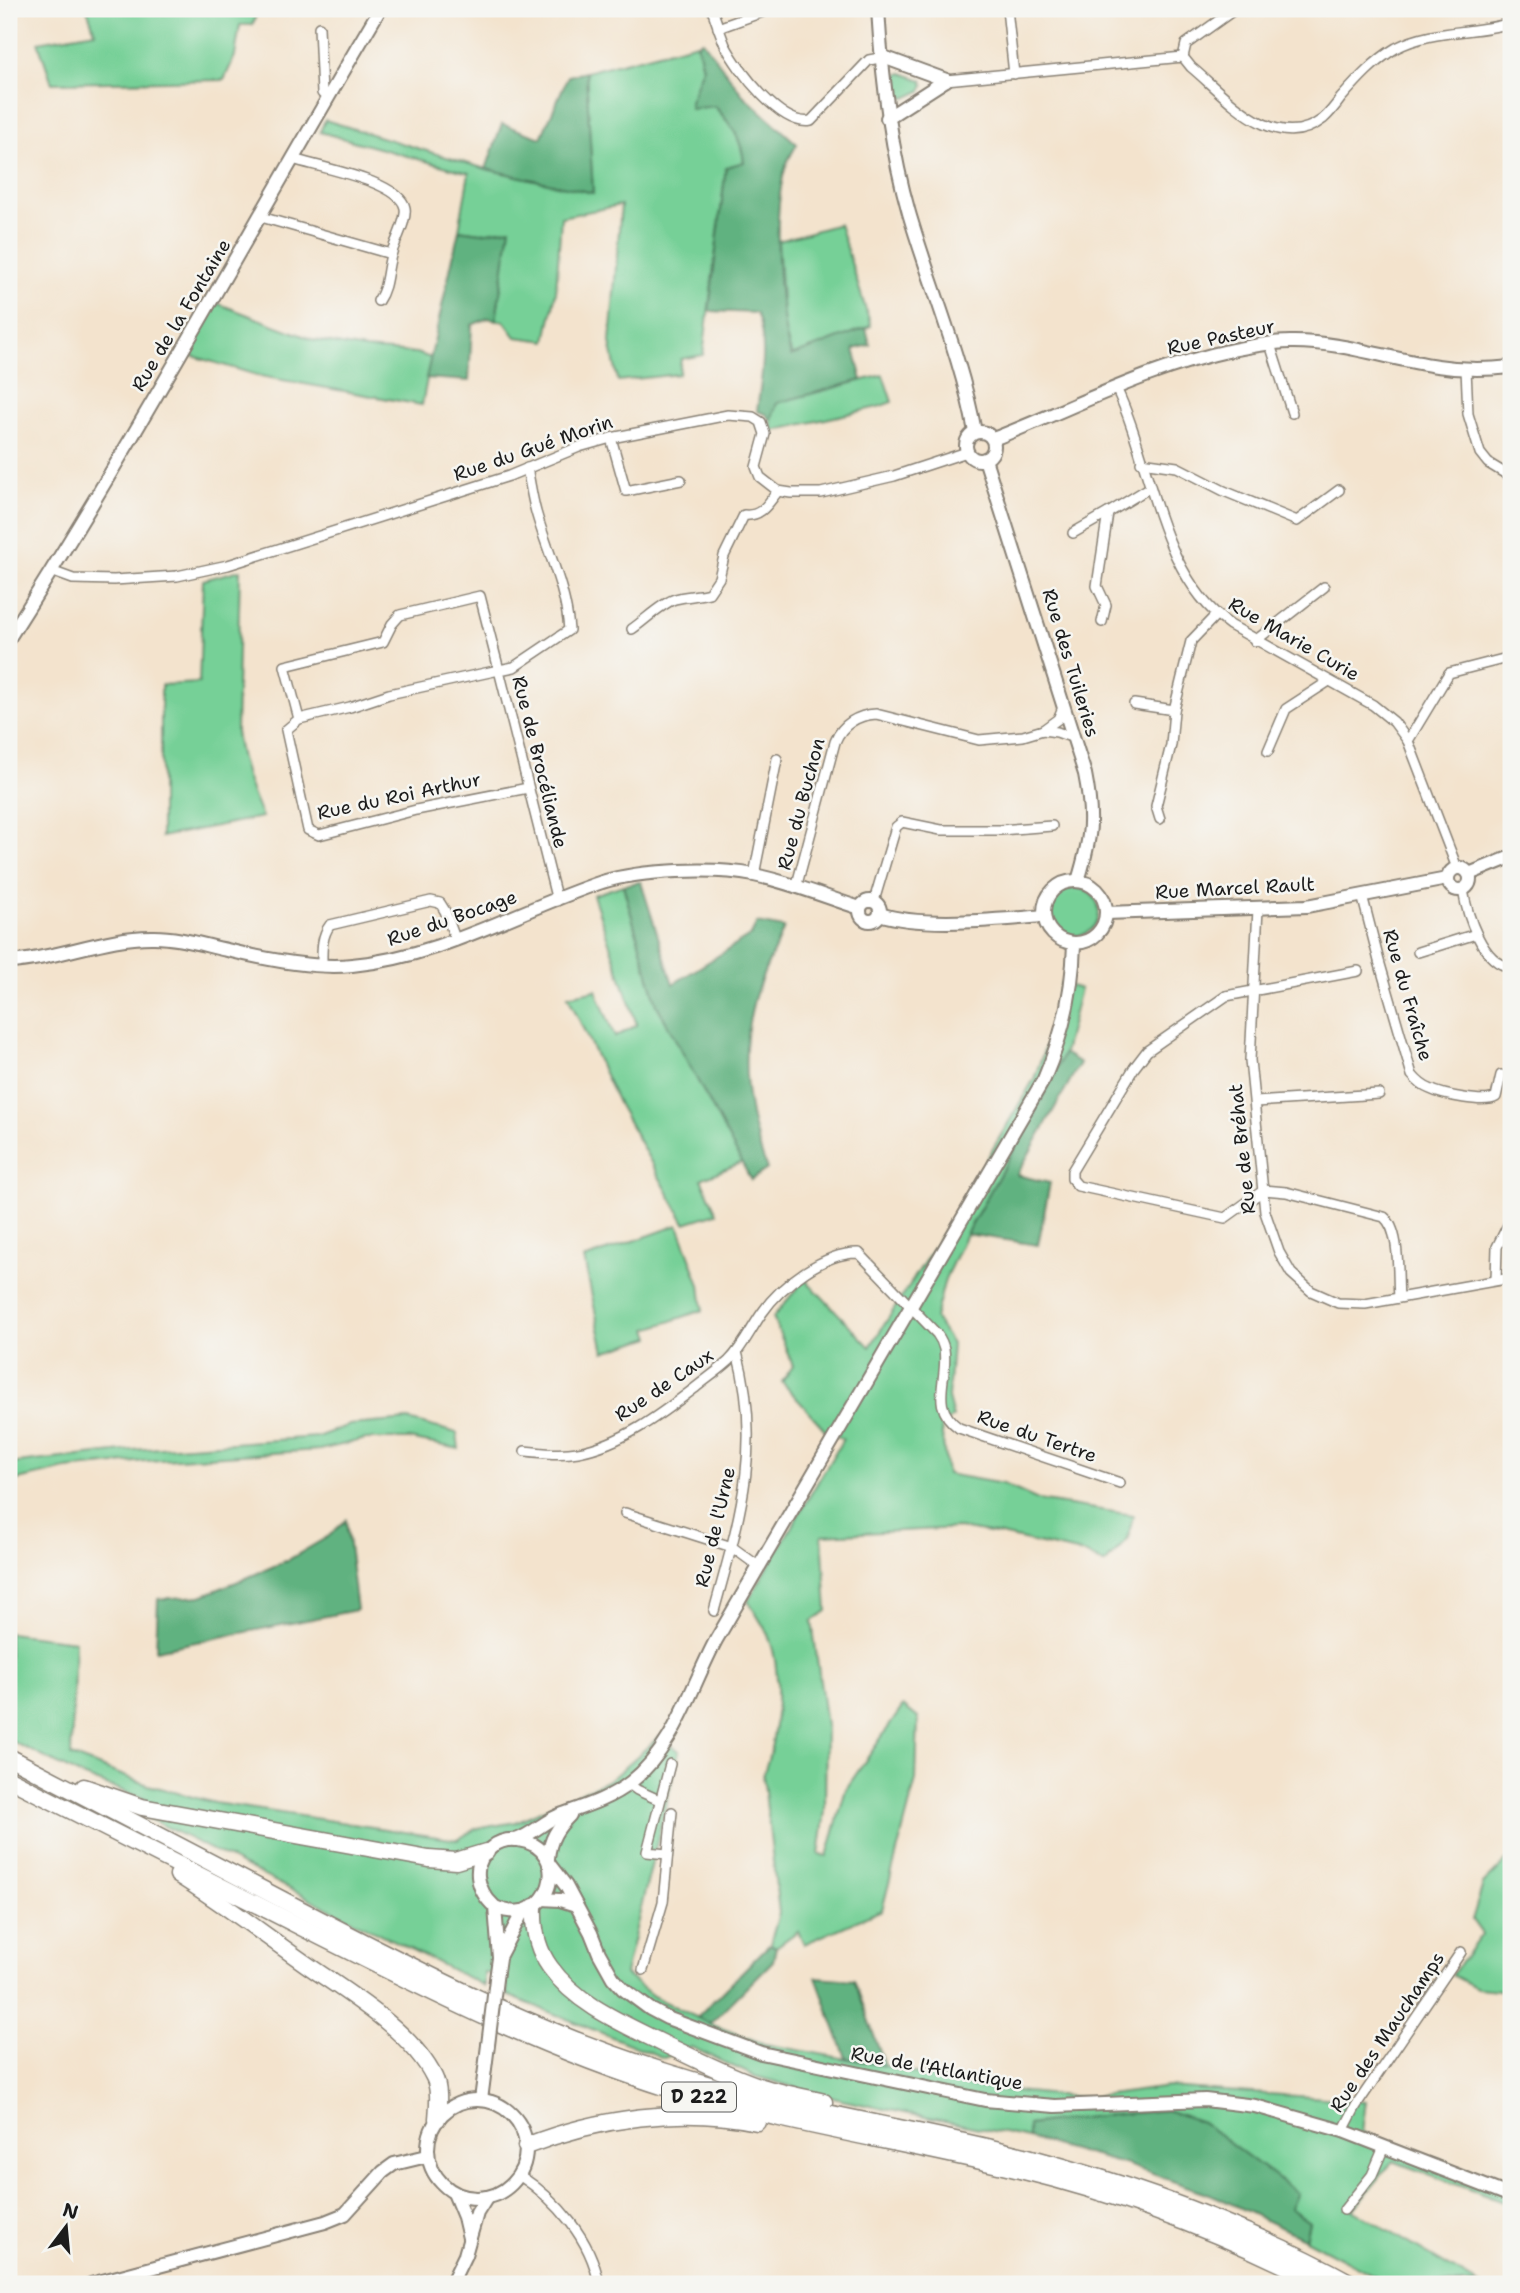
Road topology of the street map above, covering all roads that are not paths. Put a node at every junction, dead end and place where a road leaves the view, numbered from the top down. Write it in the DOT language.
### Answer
graph roads {
  1 [pos="380,9"];
  2 [pos="712,9"];
  3 [pos="771,9"];
  4 [pos="787,9"];
  5 [pos="878,9"];
  6 [pos="1007,9"];
  7 [pos="1235,9"];
  8 [pos="799,11"];
  9 [pos="1511,23"];
  10 [pos="319,27"];
  11 [pos="718,28"];
  12 [pos="1183,57"];
  13 [pos="880,58"];
  14 [pos="1014,74"];
  15 [pos="946,80"];
  16 [pos="327,98"];
  17 [pos="887,118"];
  18 [pos="293,159"];
  19 [pos="261,217"];
  20 [pos="391,254"];
  21 [pos="378,301"];
  22 [pos="1270,344"];
  23 [pos="1511,367"];
  24 [pos="1466,369"];
  25 [pos="1116,388"];
  26 [pos="1293,412"];
  27 [pos="975,432"];
  28 [pos="611,438"];
  29 [pos="993,439"];
  30 [pos="967,452"];
  31 [pos="985,459"];
  32 [pos="1141,462"];
  33 [pos="527,468"];
  34 [pos="1511,477"];
  35 [pos="681,480"];
  36 [pos="1149,488"];
  37 [pos="1339,490"];
  38 [pos="778,491"];
  39 [pos="1108,513"];
  40 [pos="1073,533"];
  41 [pos="51,571"];
  42 [pos="1324,587"];
  43 [pos="1216,615"];
  44 [pos="1102,622"];
  45 [pos="632,629"];
  46 [pos="9,638"];
  47 [pos="1255,641"];
  48 [pos="1511,657"];
  49 [pos="499,670"];
  50 [pos="1329,681"];
  51 [pos="1134,704"];
  52 [pos="1064,705"];
  53 [pos="1174,710"];
  54 [pos="299,719"];
  55 [pos="1043,730"];
  56 [pos="1074,738"];
  57 [pos="1408,741"];
  58 [pos="1268,751"];
  59 [pos="777,759"];
  60 [pos="528,788"];
  61 [pos="1160,819"];
  62 [pos="1052,826"];
  63 [pos="1511,857"];
  64 [pos="1463,871"];
  65 [pos="754,875"];
  66 [pos="1447,879"];
  67 [pos="1078,881"];
  68 [pos="796,888"];
  69 [pos="1463,890"];
  70 [pos="1362,895"];
  71 [pos="557,901"];
  72 [pos="874,901"];
  73 [pos="860,908"];
  74 [pos="1258,909"];
  75 [pos="1106,913"];
  76 [pos="880,914"];
  77 [pos="1043,916"];
  78 [pos="1476,934"];
  79 [pos="456,941"];
  80 [pos="1074,944"];
  81 [pos="1418,952"];
  82 [pos="9,962"];
  83 [pos="322,965"];
  84 [pos="1511,967"];
  85 [pos="1358,971"];
  86 [pos="1255,992"];
  87 [pos="1501,1075"];
  88 [pos="1378,1094"];
  89 [pos="1255,1102"];
  90 [pos="1264,1190"];
  91 [pos="1511,1219"];
  92 [pos="1511,1278"];
  93 [pos="1496,1280"];
  94 [pos="1399,1297"];
  95 [pos="911,1304"];
  96 [pos="737,1352"];
  97 [pos="525,1451"];
  98 [pos="1120,1483"];
  99 [pos="625,1513"];
  100 [pos="732,1547"];
  101 [pos="758,1566"];
  102 [pos="714,1611"];
  103 [pos="10,1758"];
  104 [pos="670,1764"];
  105 [pos="9,1779"];
  106 [pos="629,1784"];
  107 [pos="659,1800"];
  108 [pos="572,1812"];
  109 [pos="672,1812"];
  110 [pos="105,1828"];
  111 [pos="516,1840"];
  112 [pos="486,1852"];
  113 [pos="667,1854"];
  114 [pos="548,1861"];
  115 [pos="576,1905"];
  116 [pos="533,1906"];
  117 [pos="495,1907"];
  118 [pos="1461,1952"];
  119 [pos="499,1958"];
  120 [pos="643,1970"];
  121 [pos="481,2100"];
  122 [pos="437,2119"];
  123 [pos="912,2131"];
  124 [pos="1343,2131"];
  125 [pos="886,2140"];
  126 [pos="526,2146"];
  127 [pos="1384,2147"];
  128 [pos="427,2156"];
  129 [pos="519,2175"];
  130 [pos="454,2193"];
  131 [pos="1511,2196"];
  132 [pos="487,2197"];
  133 [pos="1344,2210"];
  134 [pos="469,2242"];
  135 [pos="116,2281"];
  136 [pos="91,2284"];
  137 [pos="450,2284"];
  138 [pos="599,2284"];
  139 [pos="1322,2284"];
  140 [pos="1353,2284"];
  1 -- 16 [label="street, Rue de la Fontaine"];
  2 -- 11 [label="street"];
  3 -- 11 [label="street"];
  4 -- 8 [label="street"];
  5 -- 13 [label="street"];
  6 -- 14 [label="street"];
  7 -- 12 [label="street"];
  9 -- 12 [label="street"];
  10 -- 16 [label="street"];
  11 -- 13 [label="street"];
  12 -- 14 [label="street"];
  13 -- 15 [label="street"];
  13 -- 17 [label="street"];
  14 -- 15 [label="street"];
  15 -- 17 [label="street"];
  16 -- 18 [label="street, Rue de la Fontaine"];
  17 -- 27 [label="street"];
  18 -- 19 [label="street, Rue de la Fontaine"];
  18 -- 20 [label="street"];
  19 -- 20 [label="street"];
  19 -- 41 [label="street, Rue de la Fontaine"];
  20 -- 21 [label="street"];
  22 -- 24 [label="street, Rue Pasteur"];
  22 -- 25 [label="street, Rue Pasteur"];
  22 -- 26 [label="street"];
  23 -- 24 [label="street, Rue Pasteur"];
  24 -- 34 [label="street"];
  25 -- 29 [label="street, Rue Pasteur"];
  25 -- 32 [label="street, Rue Marie Curie"];
  27 -- 29 [label="street"];
  27 -- 30 [label="street"];
  28 -- 33 [label="street, Rue du Gué Morin"];
  28 -- 35 [label="street"];
  28 -- 38 [label="street, Rue du Gué Morin"];
  29 -- 31 [label="street"];
  30 -- 31 [label="street"];
  30 -- 38 [label="street"];
  31 -- 52 [label="street, Rue des Tuileries"];
  32 -- 36 [label="street, Rue Marie Curie"];
  32 -- 37 [label="street"];
  33 -- 41 [label="street, Rue du Gué Morin"];
  33 -- 49 [label="street, Rue de Brocéliande"];
  36 -- 39 [label="street"];
  36 -- 43 [label="street, Rue Marie Curie"];
  38 -- 45 [label="street"];
  39 -- 40 [label="street"];
  39 -- 44 [label="street"];
  41 -- 46 [label="street, Rue de la Fontaine"];
  42 -- 47 [label="street"];
  43 -- 47 [label="street, Rue Marie Curie"];
  43 -- 53 [label="street"];
  47 -- 50 [label="street, Rue Marie Curie"];
  48 -- 57 [label="street"];
  49 -- 54 [label="street"];
  49 -- 54 [label="street"];
  49 -- 60 [label="street, Rue de Brocéliande"];
  50 -- 57 [label="street, Rue Marie Curie"];
  50 -- 58 [label="street"];
  51 -- 53 [label="street"];
  52 -- 55 [label="street"];
  52 -- 56 [label="street, Rue des Tuileries"];
  53 -- 61 [label="street"];
  54 -- 60 [label="street, Rue du Roi Arthur"];
  55 -- 56 [label="street, Rue du Buchon"];
  55 -- 68 [label="street, Rue du Buchon"];
  56 -- 67 [label="street, Rue des Tuileries"];
  57 -- 64 [label="street, Rue Marie Curie"];
  59 -- 65 [label="street"];
  60 -- 71 [label="street, Rue de Brocéliande"];
  62 -- 72 [label="street"];
  63 -- 64 [label="street"];
  64 -- 66 [label="street"];
  64 -- 69 [label="street"];
  65 -- 68 [label="street, Rue du Bocage"];
  65 -- 71 [label="street, Rue du Bocage"];
  66 -- 69 [label="street"];
  66 -- 70 [label="street, Rue Marcel Rault"];
  67 -- 75 [label="street"];
  67 -- 77 [label="street"];
  68 -- 73 [label="street, Rue du Bocage"];
  69 -- 78 [label="street"];
  70 -- 74 [label="street, Rue Marcel Rault"];
  70 -- 87 [label="street, Rue du Fraîche"];
  71 -- 79 [label="street, Rue du Bocage"];
  72 -- 73 [label="street"];
  72 -- 76 [label="street"];
  73 -- 76 [label="street"];
  74 -- 75 [label="street, Rue Marcel Rault"];
  74 -- 86 [label="street, Rue de Bréhat"];
  75 -- 80 [label="street"];
  76 -- 77 [label="street"];
  77 -- 80 [label="street"];
  78 -- 81 [label="street"];
  78 -- 84 [label="street"];
  79 -- 83 [label="street, Rue du Bocage"];
  79 -- 83 [label="street"];
  80 -- 95 [label="street"];
  82 -- 83 [label="street, Rue du Bocage"];
  85 -- 86 [label="street"];
  86 -- 89 [label="street, Rue de Bréhat"];
  86 -- 90 [label="street"];
  88 -- 89 [label="street"];
  89 -- 90 [label="street, Rue de Bréhat"];
  90 -- 94 [label="street, Rue de Bréhat"];
  90 -- 94 [label="street"];
  91 -- 93 [label="street"];
  92 -- 93 [label="street, Rue de Bréhat"];
  93 -- 94 [label="street, Rue de Bréhat"];
  95 -- 96 [label="street"];
  95 -- 98 [label="street, Rue du Tertre"];
  95 -- 101 [label="street"];
  96 -- 97 [label="street, Rue de Caux"];
  96 -- 100 [label="street, Rue de l'Urne"];
  99 -- 100 [label="street"];
  100 -- 101 [label="street"];
  100 -- 102 [label="street, Rue de l'Urne"];
  101 -- 106 [label="street"];
  103 -- 112 [label="highway"];
  103 -- 123 [label="highway, D 222"];
  104 -- 107 [label="street"];
  105 -- 110 [label="highway, D 222"];
  106 -- 107 [label="street"];
  106 -- 108 [label="street"];
  107 -- 113 [label="street"];
  108 -- 111 [label="street"];
  108 -- 114 [label="street"];
  109 -- 113 [label="street"];
  110 -- 122 [label="highway"];
  110 -- 125 [label="highway, D 222"];
  111 -- 112 [label="street"];
  111 -- 114 [label="street"];
  112 -- 117 [label="street"];
  113 -- 120 [label="street"];
  114 -- 115 [label="street, Rue de l'Atlantique"];
  114 -- 116 [label="street"];
  115 -- 116 [label="street"];
  115 -- 124 [label="street, Rue de l'Atlantique"];
  116 -- 117 [label="street"];
  116 -- 119 [label="street"];
  116 -- 123 [label="highway"];
  117 -- 119 [label="street"];
  118 -- 124 [label="street, Rue des Mauchamps"];
  119 -- 121 [label="street, bridge"];
  121 -- 122 [label="street"];
  121 -- 126 [label="street"];
  122 -- 128 [label="street"];
  123 -- 140 [label="highway, D 222"];
  124 -- 127 [label="street, Rue de l'Atlantique"];
  125 -- 126 [label="highway"];
  125 -- 139 [label="highway, D 222"];
  126 -- 129 [label="street"];
  127 -- 131 [label="street, Rue de l'Atlantique"];
  127 -- 133 [label="street"];
  128 -- 130 [label="street"];
  128 -- 135 [label="street"];
  129 -- 132 [label="street"];
  129 -- 138 [label="street"];
  130 -- 132 [label="street"];
  130 -- 134 [label="street"];
  132 -- 134 [label="street"];
  134 -- 137 [label="street"];
  135 -- 136 [label="street"];
}
